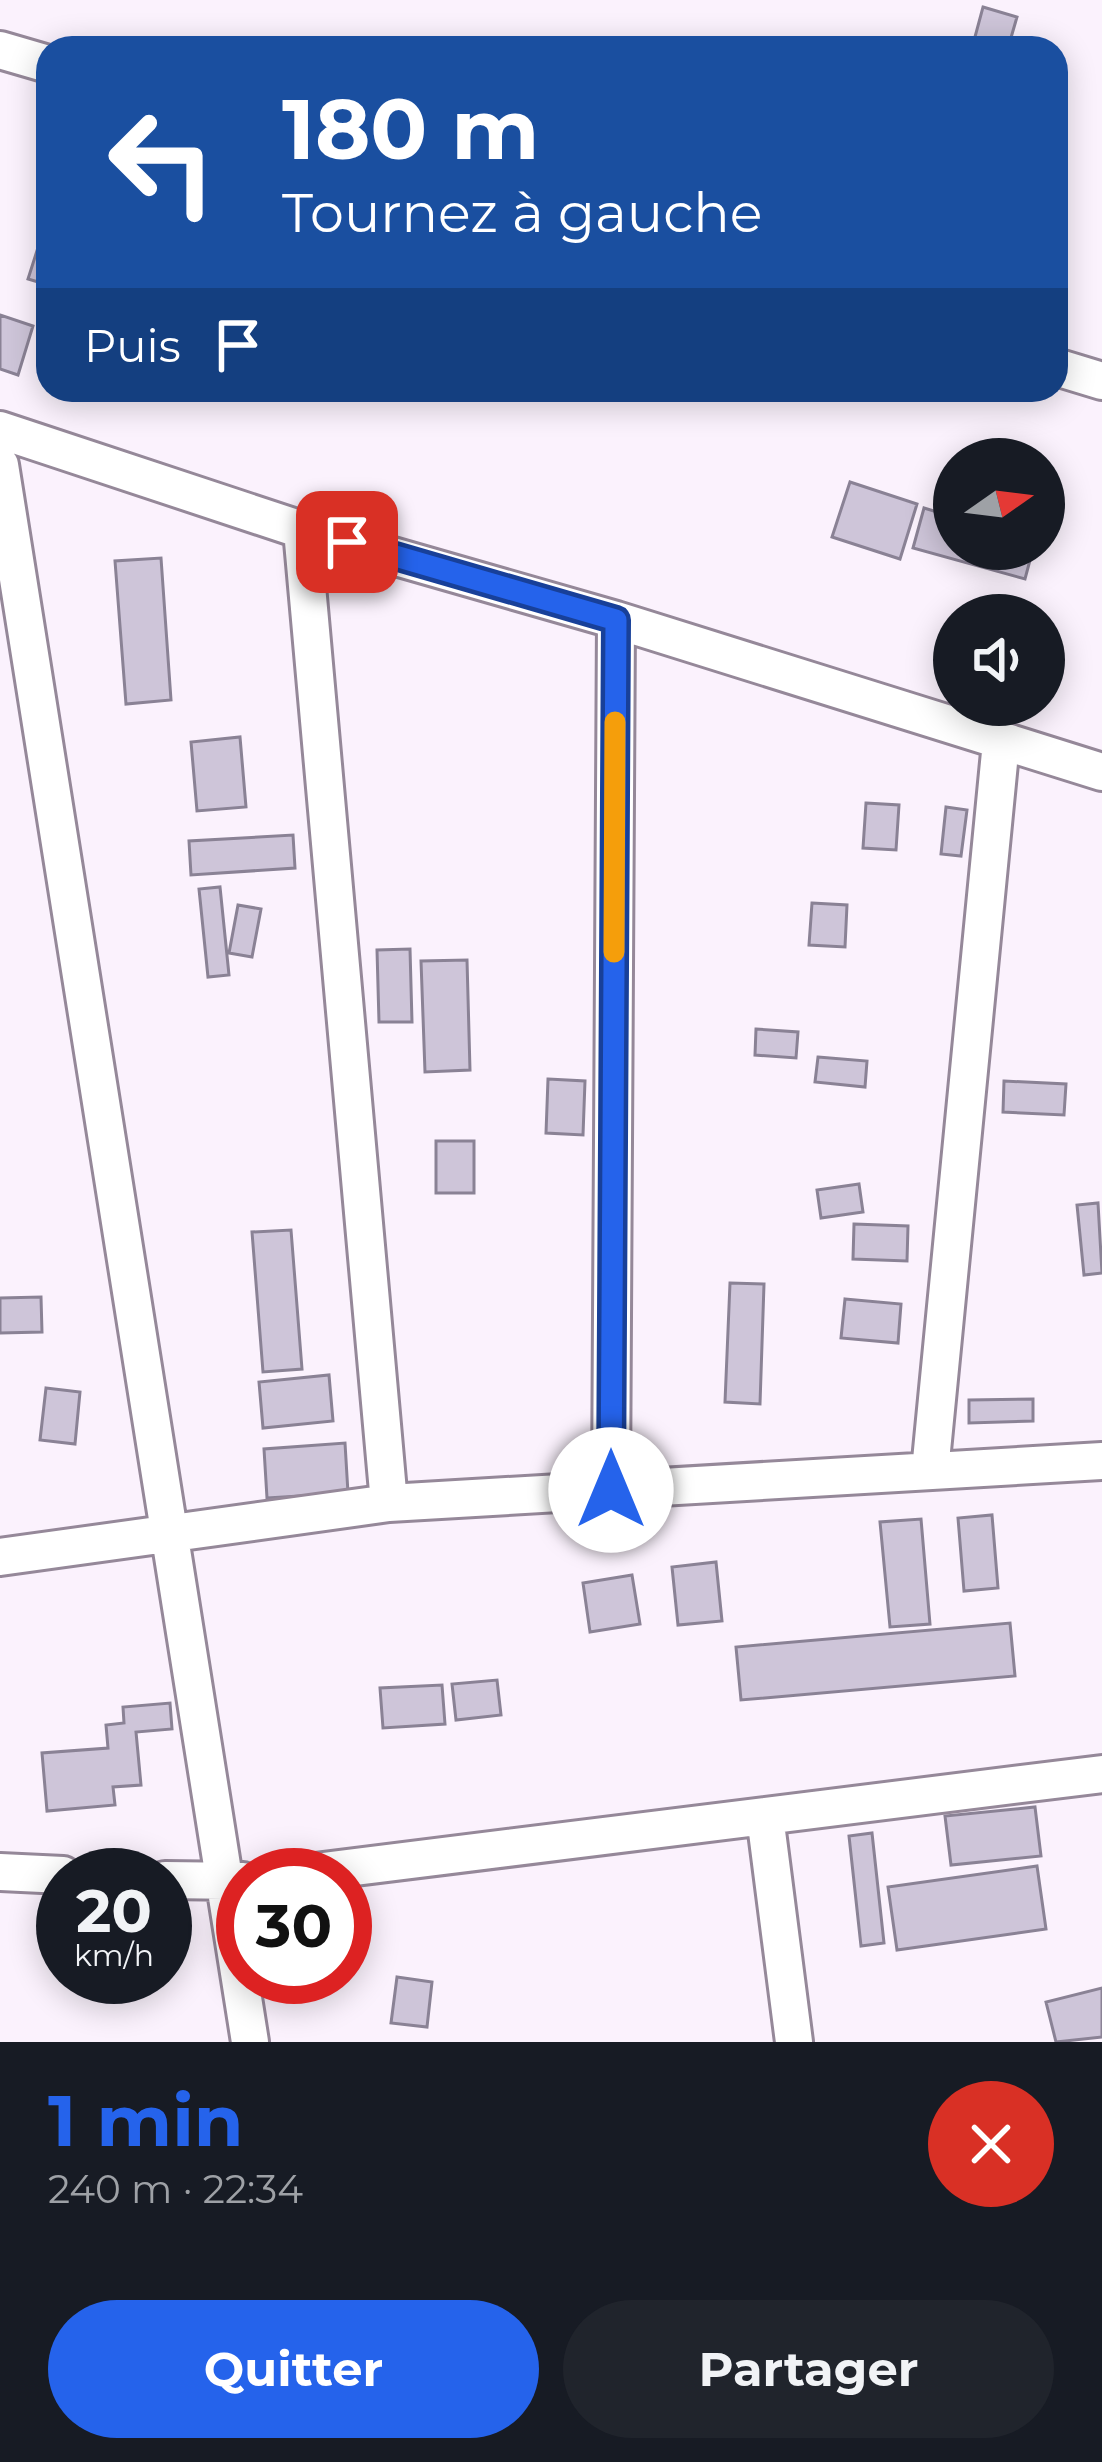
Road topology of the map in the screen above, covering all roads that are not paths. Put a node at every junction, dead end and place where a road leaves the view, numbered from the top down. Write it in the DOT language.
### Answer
graph roads {
  1 [pos="0,50"];
  2 [pos="36,60"];
  3 [pos="1068,370"];
  4 [pos="1102,380"];
  5 [pos="0,430"];
  6 [pos="0,465"];
  7 [pos="302,530"];
  8 [pos="616,620"];
  9 [pos="1001,742"];
  10 [pos="1102,772"];
  11 [pos="1102,1461"];
  12 [pos="930,1472"];
  13 [pos="611,1490"];
  14 [pos="389,1503"];
  15 [pos="170,1534"];
  16 [pos="0,1557"];
  17 [pos="1102,1774"];
  18 [pos="765,1816"];
  19 [pos="228,1848"];
  20 [pos="372,1865"];
  21 [pos="0,1872"];
  22 [pos="36,1874"];
  23 [pos="246,2004"];
  24 [pos="250,2042"];
  25 [pos="794,2042"];
  1 -- 2 [label="street"];
  3 -- 4 [label="street"];
  5 -- 7 [label="street"];
  6 -- 15 [label="street"];
  7 -- 8 [label="street"];
  7 -- 14 [label="street"];
  8 -- 9 [label="street"];
  8 -- 13 [label="street"];
  9 -- 10 [label="street"];
  9 -- 12 [label="street"];
  11 -- 12 [label="street"];
  12 -- 13 [label="street"];
  13 -- 14 [label="street"];
  14 -- 15 [label="street"];
  15 -- 16 [label="street"];
  15 -- 19 [label="street"];
  17 -- 18 [label="street"];
  18 -- 20 [label="street"];
  18 -- 25 [label="street"];
  21 -- 22 [label="street"];
  23 -- 24 [label="street"];
}
